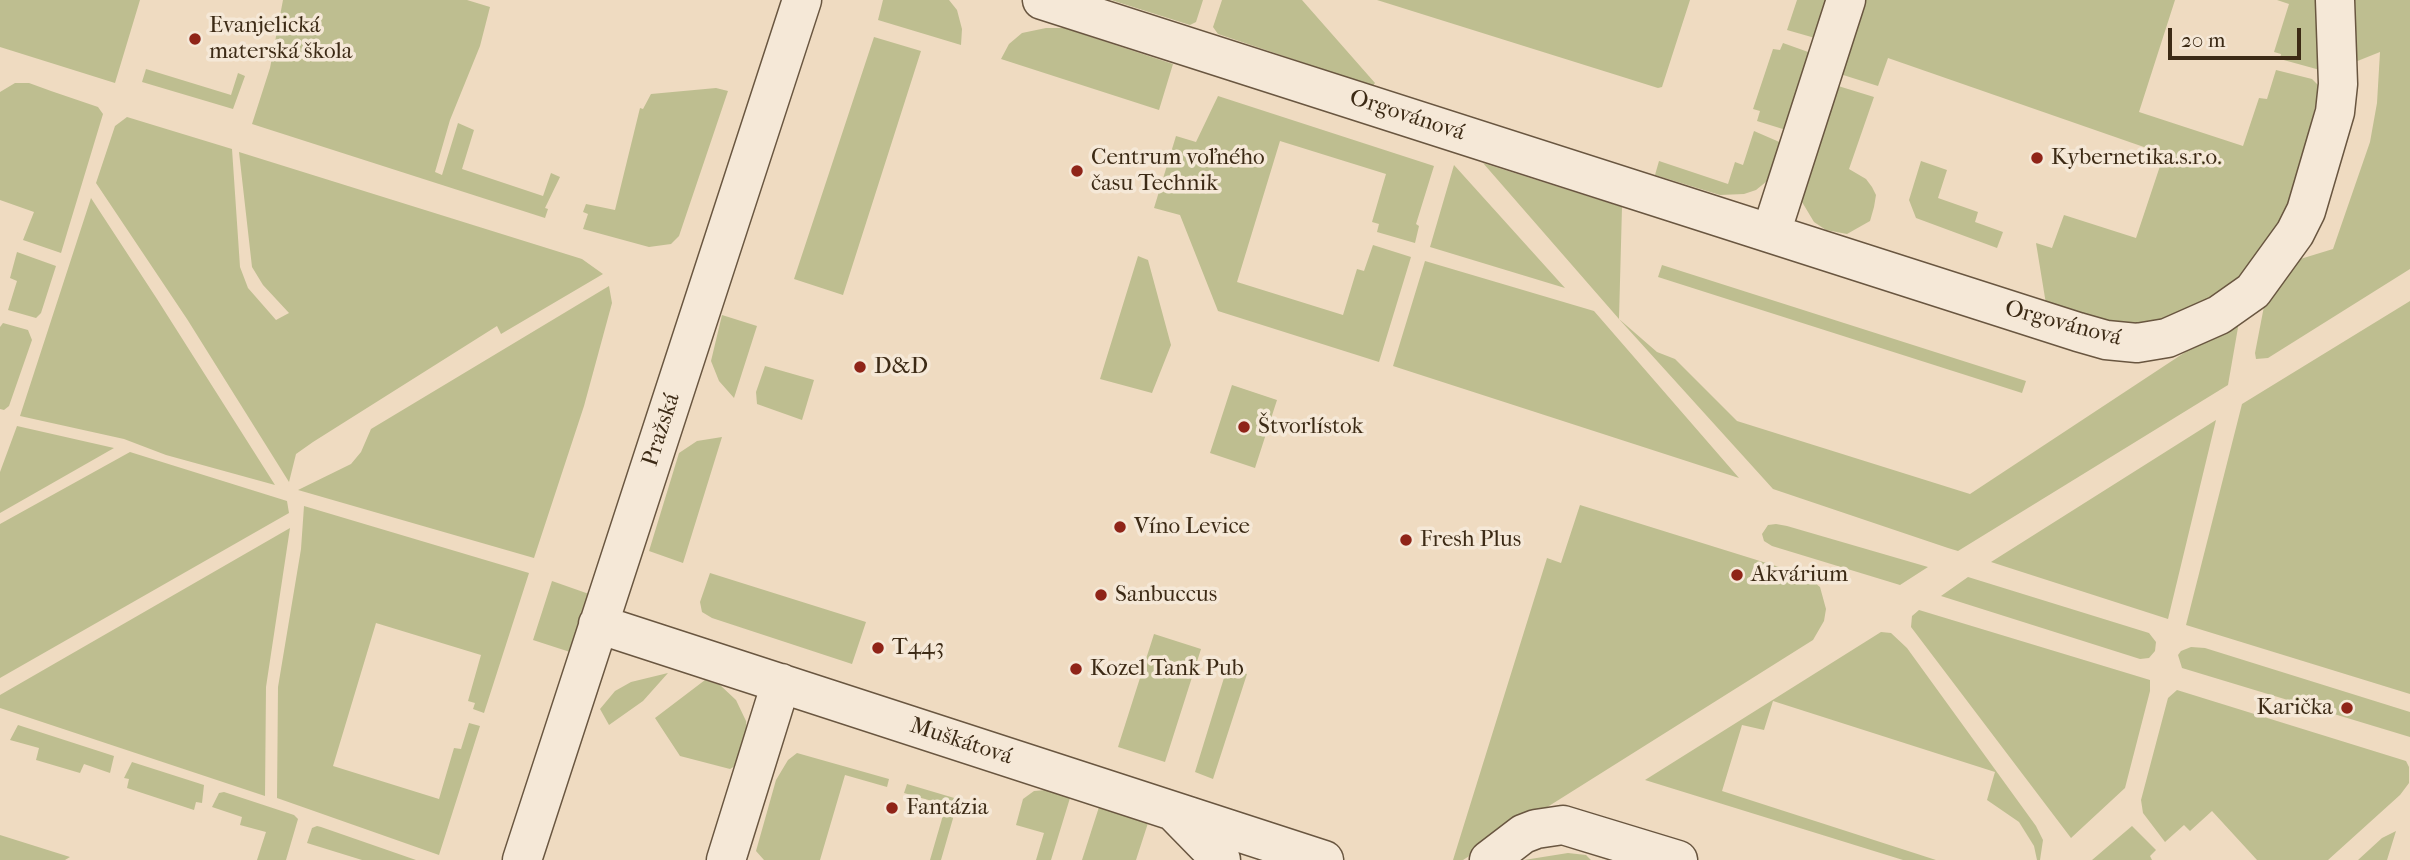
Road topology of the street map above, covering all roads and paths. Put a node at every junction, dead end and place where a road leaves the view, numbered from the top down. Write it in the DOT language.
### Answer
graph roads {
  1 [pos="802,0"];
  2 [pos="1042,0"];
  3 [pos="1846,0"];
  4 [pos="2335,0"];
  5 [pos="1770,233"];
  6 [pos="598,624"];
  7 [pos="781,683"];
  8 [pos="1172,810"];
  9 [pos="522,860"];
  10 [pos="726,860"];
  11 [pos="1221,860"];
  12 [pos="1324,860"];
  13 [pos="1489,860"];
  14 [pos="1678,860"];
  1 -- 6 [label="street, Pražská"];
  2 -- 5 [label="street, Orgovánová"];
  3 -- 5 [label="street"];
  4 -- 5 [label="street, Orgovánová"];
  6 -- 7 [label="street, Muškátová"];
  6 -- 9 [label="street, Pražská"];
  7 -- 8 [label="street, Muškátová"];
  7 -- 10 [label="street"];
  8 -- 11 [label="street"];
  8 -- 12 [label="street, Muškátová"];
  13 -- 14 [label="street"];
}
